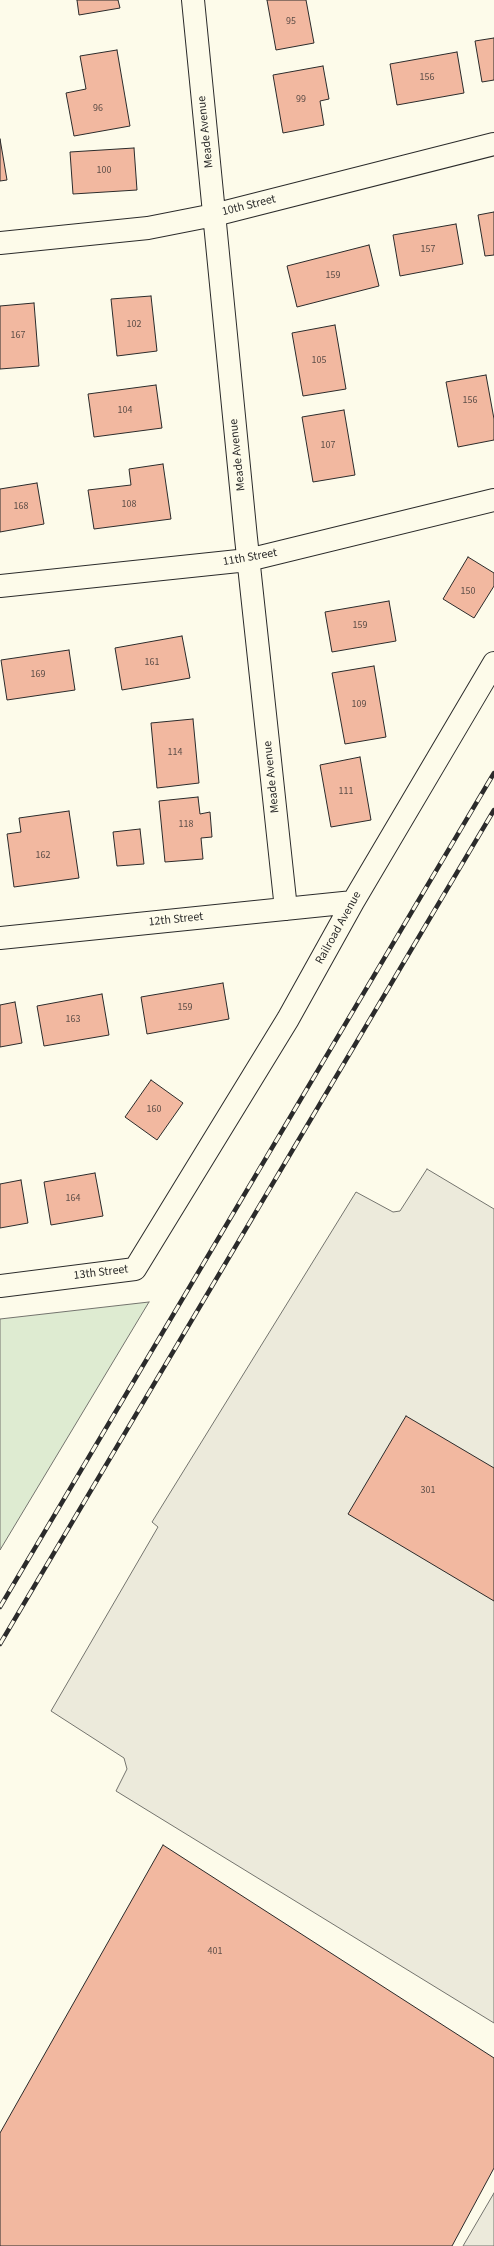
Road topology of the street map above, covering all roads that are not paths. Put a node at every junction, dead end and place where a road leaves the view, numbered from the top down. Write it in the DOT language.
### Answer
graph roads {
  1 [pos="193,0"];
  2 [pos="494,144"];
  3 [pos="214,215"];
  4 [pos="0,243"];
  5 [pos="494,500"];
  6 [pos="248,560"];
  7 [pos="0,586"];
  8 [pos="494,663"];
  9 [pos="353,902"];
  10 [pos="286,909"];
  11 [pos="0,938"];
  12 [pos="182,1191"];
  13 [pos="0,1286"];
  1 -- 3 [label="street, Meade Avenue"];
  2 -- 3 [label="street, 10th Street"];
  3 -- 4 [label="street, 10th Street"];
  3 -- 6 [label="street, Meade Avenue"];
  5 -- 6 [label="street, 11th Street"];
  6 -- 7 [label="street, 11th Street"];
  6 -- 10 [label="street, Meade Avenue"];
  8 -- 9 [label="street, Railroad Avenue"];
  9 -- 10 [label="street, 12th Street"];
  9 -- 12 [label="street, Railroad Avenue"];
  10 -- 11 [label="street, 12th Street"];
  12 -- 13 [label="street, 13th Street"];
}
